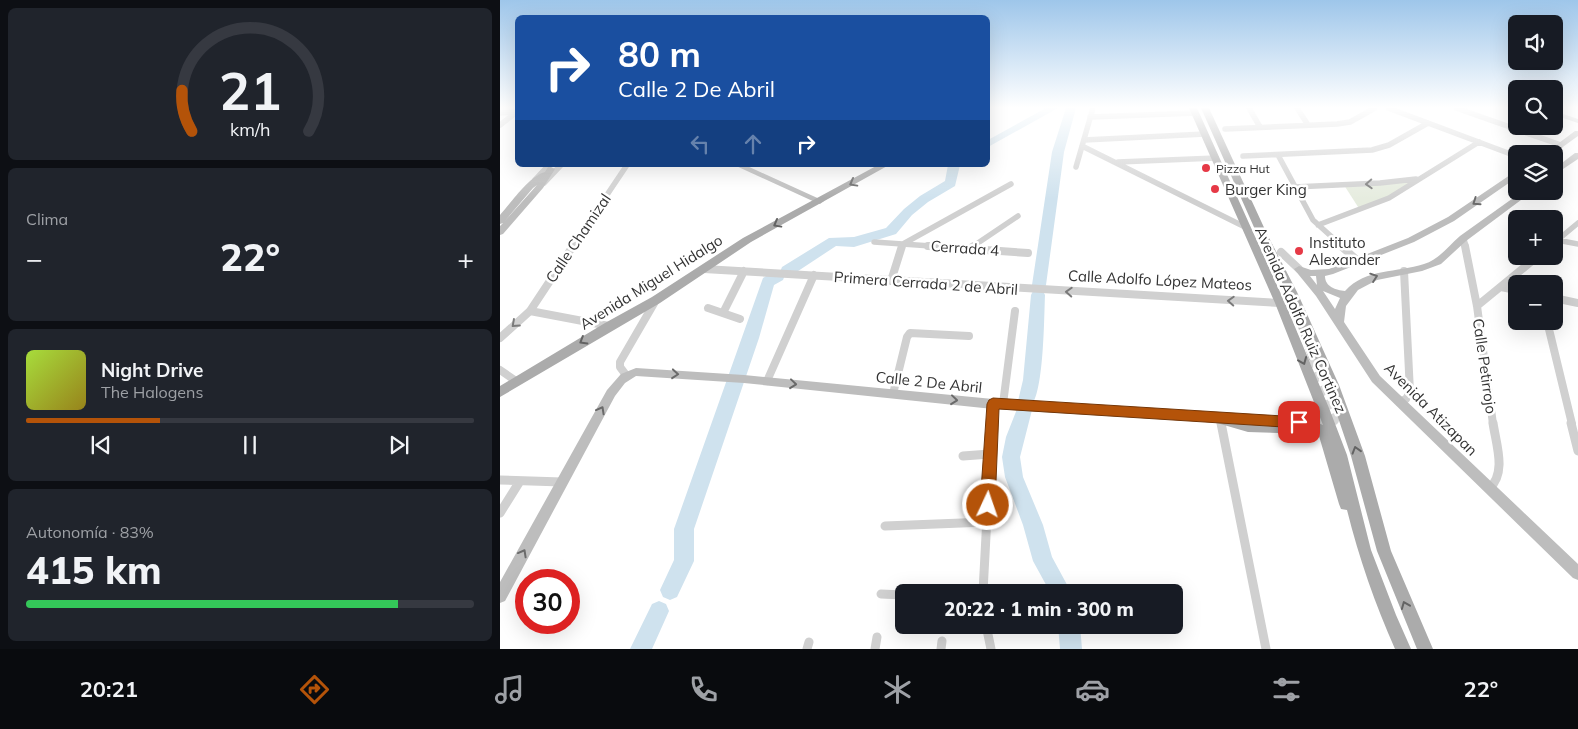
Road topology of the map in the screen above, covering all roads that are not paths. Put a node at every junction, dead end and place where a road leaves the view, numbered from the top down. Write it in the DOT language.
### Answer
graph roads {
  1 [pos="1084,138"];
  2 [pos="1147,138"];
  3 [pos="1207,138"];
  4 [pos="1213,138"];
  5 [pos="1401,138"];
  6 [pos="1468,138"];
  7 [pos="1542,138"];
  8 [pos="1567,138"];
  9 [pos="1478,142"];
  10 [pos="1083,143"];
  11 [pos="1561,145"];
  12 [pos="1508,153"];
  13 [pos="1278,155"];
  14 [pos="1578,155"];
  15 [pos="1243,156"];
  16 [pos="1216,158"];
  17 [pos="1116,162"];
  18 [pos="1563,166"];
  19 [pos="551,167"];
  20 [pos="551,167"];
  21 [pos="558,167"];
  22 [pos="626,167"];
  23 [pos="742,167"];
  24 [pos="881,167"];
  25 [pos="1076,167"];
  26 [pos="1418,179"];
  27 [pos="542,180"];
  28 [pos="1508,180"];
  29 [pos="1011,184"];
  30 [pos="530,186"];
  31 [pos="1294,186"];
  32 [pos="1517,200"];
  33 [pos="814,201"];
  34 [pos="1018,216"];
  35 [pos="500,221"];
  36 [pos="1578,223"];
  37 [pos="1318,225"];
  38 [pos="1247,228"];
  39 [pos="500,232"];
  40 [pos="1563,235"];
  41 [pos="1464,239"];
  42 [pos="874,242"];
  43 [pos="1563,243"];
  44 [pos="903,244"];
  45 [pos="1578,244"];
  46 [pos="970,249"];
  47 [pos="1281,252"];
  48 [pos="1028,253"];
  49 [pos="1358,261"];
  50 [pos="1527,265"];
  51 [pos="704,269"];
  52 [pos="1299,269"];
  53 [pos="1404,270"];
  54 [pos="744,271"];
  55 [pos="1321,273"];
  56 [pos="814,275"];
  57 [pos="891,281"];
  58 [pos="1501,287"];
  59 [pos="1508,288"];
  60 [pos="1038,290"];
  61 [pos="1292,292"];
  62 [pos="1347,295"];
  63 [pos="656,300"];
  64 [pos="1563,300"];
  65 [pos="1280,303"];
  66 [pos="1578,303"];
  67 [pos="1477,306"];
  68 [pos="708,308"];
  69 [pos="530,311"];
  70 [pos="1015,311"];
  71 [pos="722,313"];
  72 [pos="740,320"];
  73 [pos="1340,325"];
  74 [pos="609,326"];
  75 [pos="1549,330"];
  76 [pos="969,336"];
  77 [pos="500,338"];
  78 [pos="1312,357"];
  79 [pos="500,370"];
  80 [pos="626,375"];
  81 [pos="516,381"];
  82 [pos="767,382"];
  83 [pos="500,392"];
  84 [pos="893,394"];
  85 [pos="1399,402"];
  86 [pos="998,404"];
  87 [pos="1220,419"];
  88 [pos="1319,423"];
  89 [pos="1578,451"];
  90 [pos="990,454"];
  91 [pos="963,456"];
  92 [pos="500,480"];
  93 [pos="520,481"];
  94 [pos="562,482"];
  95 [pos="1489,489"];
  96 [pos="500,513"];
  97 [pos="987,522"];
  98 [pos="885,526"];
  99 [pos="1364,550"];
  100 [pos="1578,573"];
  101 [pos="983,584"];
  102 [pos="881,594"];
  103 [pos="895,595"];
  104 [pos="500,596"];
  105 [pos="988,634"];
  106 [pos="877,637"];
  107 [pos="875,649"];
  108 [pos="991,649"];
  109 [pos="1266,649"];
  110 [pos="1403,649"];
  111 [pos="1425,649"];
  1 -- 10 [label="street"];
  2 -- 10 [label="street"];
  3 -- 16 [label="main road, Avenida Adolfo Ruiz Cortinez"];
  4 -- 61 [label="main road, Avenida Adolfo Ruiz Cortinez"];
  5 -- 13 [label="street"];
  6 -- 9 [label="street"];
  7 -- 11 [label="street"];
  8 -- 11 [label="street"];
  9 -- 12 [label="street"];
  9 -- 26 [label="street"];
  10 -- 17 [label="street"];
  10 -- 25 [label="street"];
  13 -- 15 [label="street"];
  13 -- 31 [label="street"];
  14 -- 18 [label="street"];
  16 -- 17 [label="street"];
  16 -- 38 [label="main road, Avenida Adolfo Ruiz Cortinez"];
  17 -- 38 [label="street"];
  19 -- 27 [label="street"];
  20 -- 30 [label="street"];
  21 -- 27 [label="street"];
  22 -- 69 [label="street, Calle Chamizal"];
  23 -- 33 [label="street"];
  24 -- 33 [label="main road, Avenida Miguel Hidalgo, one-way"];
  26 -- 31 [label="street, one-way"];
  26 -- 37 [label="street"];
  27 -- 30 [label="street"];
  27 -- 39 [label="street"];
  28 -- 49 [label="street, one-way"];
  29 -- 44 [label="street"];
  30 -- 35 [label="street"];
  31 -- 37 [label="street"];
  32 -- 41 [label="street"];
  33 -- 51 [label="main road, Avenida Miguel Hidalgo, one-way"];
  34 -- 46 [label="street"];
  36 -- 40 [label="street"];
  37 -- 49 [label="street"];
  38 -- 65 [label="main road, Avenida Adolfo Ruiz Cortinez"];
  41 -- 53 [label="street"];
  41 -- 67 [label="street, Calle Petirrojo"];
  42 -- 44 [label="street, Cerrada 4"];
  43 -- 45 [label="street"];
  44 -- 46 [label="street, Cerrada 4"];
  44 -- 57 [label="street"];
  46 -- 48 [label="street, Cerrada 4"];
  47 -- 52 [label="street, Avenida Atizapan"];
  49 -- 55 [label="street"];
  50 -- 58 [label="street"];
  51 -- 54 [label="street, Primera Cerrada 2 de Abril"];
  51 -- 63 [label="main road, Avenida Miguel Hidalgo"];
  52 -- 55 [label="street"];
  52 -- 73 [label="street, Avenida Atizapan"];
  62 -- 53 [label="street, one-way"];
  53 -- 85 [label="street"];
  54 -- 56 [label="street, Primera Cerrada 2 de Abril"];
  54 -- 71 [label="street"];
  55 -- 62 [label="street"];
  56 -- 57 [label="street, Primera Cerrada 2 de Abril"];
  56 -- 82 [label="street"];
  57 -- 60 [label="street, Primera Cerrada 2 de Abril"];
  58 -- 59 [label="street"];
  58 -- 67 [label="street"];
  65 -- 60 [label="street, Calle Adolfo López Mateos, one-way"];
  61 -- 78 [label="street"];
  111 -- 61 [label="main road, Avenida Adolfo Ruiz Cortinez, one-way"];
  62 -- 73 [label="street"];
  63 -- 74 [label="main road, Avenida Miguel Hidalgo"];
  63 -- 80 [label="street"];
  64 -- 66 [label="street"];
  65 -- 99 [label="main road, Avenida Adolfo Ruiz Cortinez, one-way"];
  67 -- 95 [label="street, Calle Petirrojo"];
  68 -- 71 [label="street"];
  69 -- 74 [label="street"];
  69 -- 77 [label="street, Calle Chamizal, one-way"];
  70 -- 86 [label="street"];
  71 -- 72 [label="street"];
  73 -- 85 [label="street, Avenida Atizapan"];
  74 -- 81 [label="main road, Avenida Miguel Hidalgo, one-way"];
  75 -- 89 [label="street"];
  76 -- 84 [label="street"];
  79 -- 81 [label="street"];
  80 -- 82 [label="street, Calle 2 De Abril, one-way"];
  94 -- 80 [label="street, one-way"];
  81 -- 83 [label="main road, Avenida Miguel Hidalgo"];
  82 -- 84 [label="street, Calle 2 De Abril, one-way"];
  84 -- 86 [label="street, Calle 2 De Abril, one-way"];
  85 -- 95 [label="street, Avenida Atizapan"];
  86 -- 87 [label="street, Calle 2 De Abril"];
  86 -- 90 [label="street"];
  87 -- 88 [label="street, Calle 2 De Abril"];
  87 -- 99 [label="main road"];
  87 -- 109 [label="street"];
  90 -- 91 [label="street"];
  90 -- 97 [label="street"];
  92 -- 93 [label="street"];
  93 -- 94 [label="street"];
  93 -- 96 [label="street"];
  104 -- 94 [label="street, one-way"];
  95 -- 100 [label="street, Avenida Atizapan"];
  97 -- 98 [label="street"];
  97 -- 101 [label="street"];
  99 -- 110 [label="main road"];
  102 -- 103 [label="street"];
  105 -- 108 [label="street"];
  106 -- 107 [label="street"];
}
